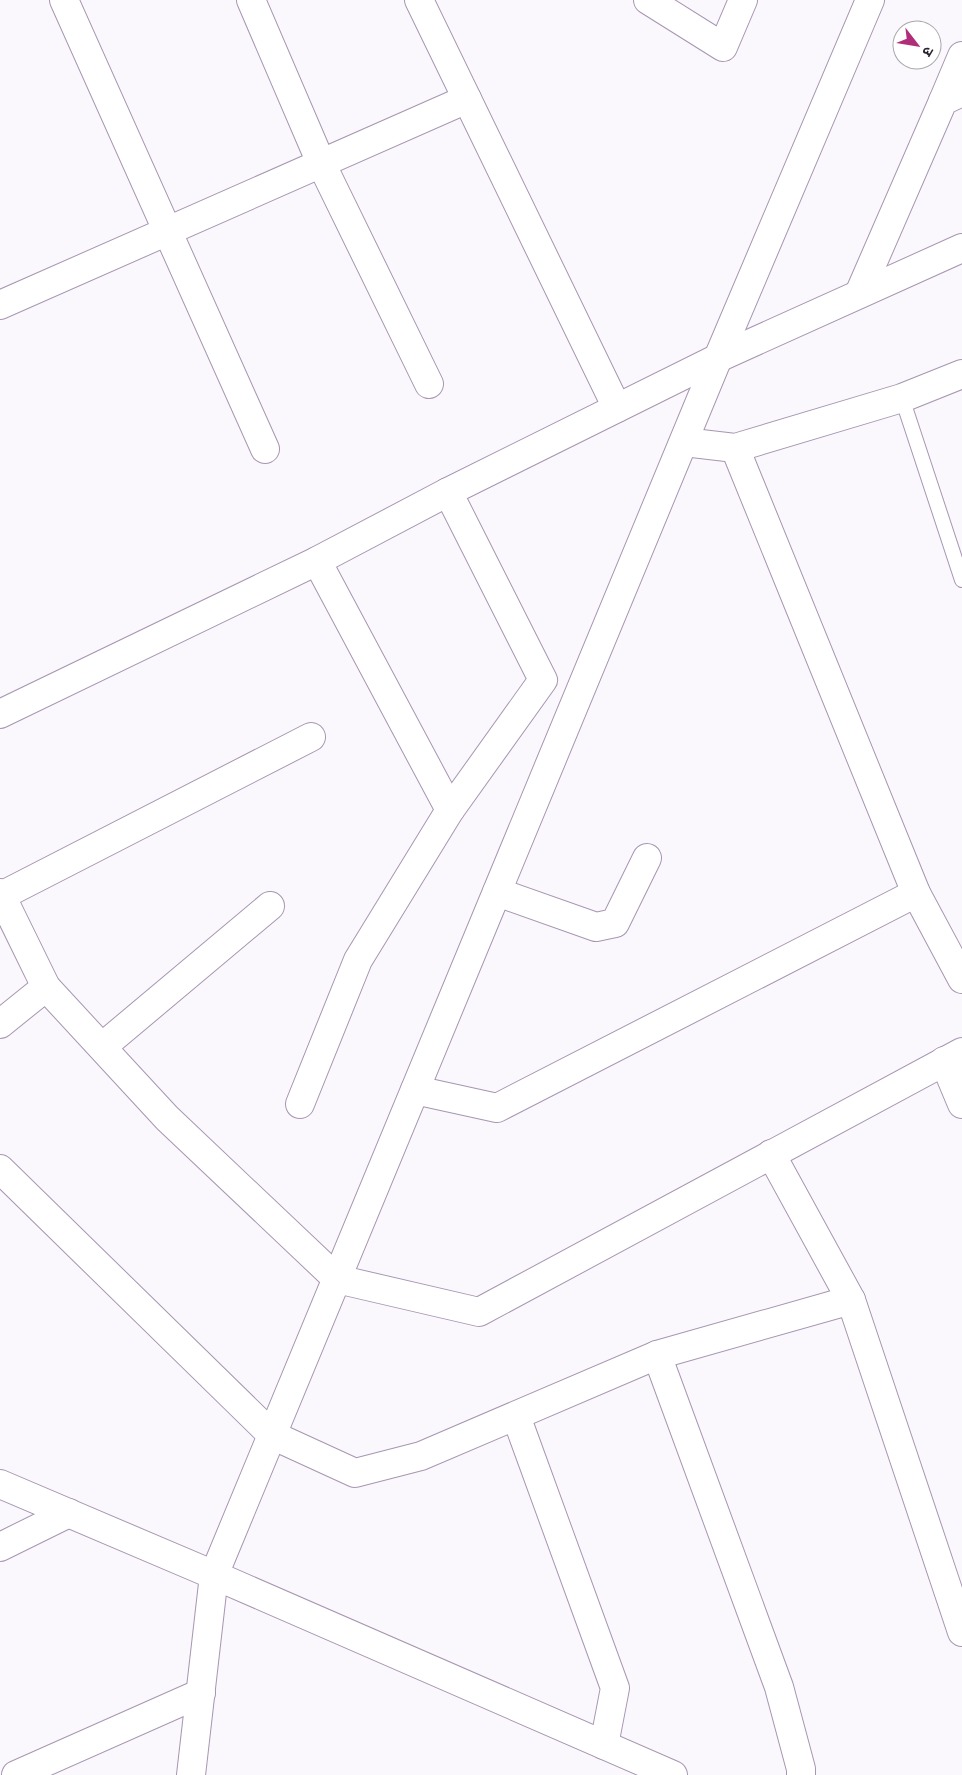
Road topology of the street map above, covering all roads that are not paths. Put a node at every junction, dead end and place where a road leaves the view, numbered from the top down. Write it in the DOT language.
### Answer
graph roads {
  1 [pos="64,0"];
  2 [pos="251,0"];
  3 [pos="419,0"];
  4 [pos="648,0"];
  5 [pos="743,0"];
  6 [pos="870,0"];
  7 [pos="962,56"];
  8 [pos="952,97"];
  9 [pos="467,99"];
  10 [pos="321,163"];
  11 [pos="168,231"];
  12 [pos="962,248"];
  13 [pos="859,294"];
  14 [pos="0,305"];
  15 [pos="718,358"];
  16 [pos="962,374"];
  17 [pos="429,384"];
  18 [pos="902,398"];
  19 [pos="617,408"];
  20 [pos="684,442"];
  21 [pos="265,448"];
  22 [pos="735,448"];
  23 [pos="448,492"];
  24 [pos="317,561"];
  25 [pos="962,580"];
  26 [pos="0,714"];
  27 [pos="312,737"];
  28 [pos="450,810"];
  29 [pos="647,858"];
  30 [pos="497,892"];
  31 [pos="916,893"];
  32 [pos="1,894"];
  33 [pos="270,906"];
  34 [pos="962,979"];
  35 [pos="46,987"];
  36 [pos="0,1024"];
  37 [pos="102,1048"];
  38 [pos="953,1056"];
  39 [pos="415,1090"];
  40 [pos="300,1104"];
  41 [pos="962,1104"];
  42 [pos="771,1154"];
  43 [pos="0,1170"];
  44 [pos="337,1278"];
  45 [pos="851,1300"];
  46 [pos="658,1355"];
  47 [pos="516,1416"];
  48 [pos="272,1435"];
  49 [pos="0,1484"];
  50 [pos="69,1514"];
  51 [pos="0,1546"];
  52 [pos="214,1575"];
  53 [pos="962,1632"];
  54 [pos="200,1693"];
  55 [pos="604,1745"];
  56 [pos="16,1775"];
  57 [pos="191,1775"];
  58 [pos="674,1775"];
  59 [pos="801,1775"];
  1 -- 11 [label="street"];
  2 -- 10 [label="street"];
  3 -- 9 [label="street"];
  4 -- 5 [label="street"];
  6 -- 15 [label="street"];
  7 -- 8 [label="street"];
  8 -- 13 [label="street"];
  9 -- 10 [label="street"];
  9 -- 19 [label="street"];
  10 -- 11 [label="street"];
  10 -- 17 [label="street"];
  11 -- 14 [label="street"];
  11 -- 21 [label="street"];
  12 -- 13 [label="street"];
  13 -- 15 [label="street"];
  15 -- 19 [label="street"];
  15 -- 20 [label="street"];
  16 -- 18 [label="street"];
  18 -- 22 [label="street"];
  18 -- 25 [label="lane"];
  19 -- 23 [label="street"];
  20 -- 22 [label="street"];
  20 -- 30 [label="street"];
  22 -- 31 [label="street"];
  23 -- 24 [label="street"];
  23 -- 28 [label="street"];
  24 -- 26 [label="street"];
  24 -- 28 [label="street"];
  27 -- 32 [label="street"];
  28 -- 40 [label="street"];
  29 -- 30 [label="street"];
  30 -- 39 [label="street"];
  31 -- 34 [label="street"];
  31 -- 39 [label="street"];
  32 -- 35 [label="street"];
  33 -- 37 [label="street"];
  35 -- 36 [label="street"];
  35 -- 37 [label="street"];
  37 -- 44 [label="street"];
  38 -- 41 [label="street"];
  38 -- 42 [label="street"];
  39 -- 44 [label="street"];
  42 -- 44 [label="street"];
  42 -- 45 [label="street"];
  43 -- 48 [label="street"];
  44 -- 48 [label="street"];
  45 -- 46 [label="street"];
  45 -- 53 [label="street"];
  46 -- 47 [label="street"];
  46 -- 59 [label="street"];
  47 -- 48 [label="street"];
  47 -- 55 [label="street"];
  48 -- 52 [label="street"];
  49 -- 50 [label="street"];
  50 -- 51 [label="street"];
  50 -- 52 [label="street"];
  52 -- 54 [label="street"];
  52 -- 55 [label="street"];
  54 -- 56 [label="street"];
  54 -- 57 [label="street"];
  55 -- 58 [label="street"];
}
